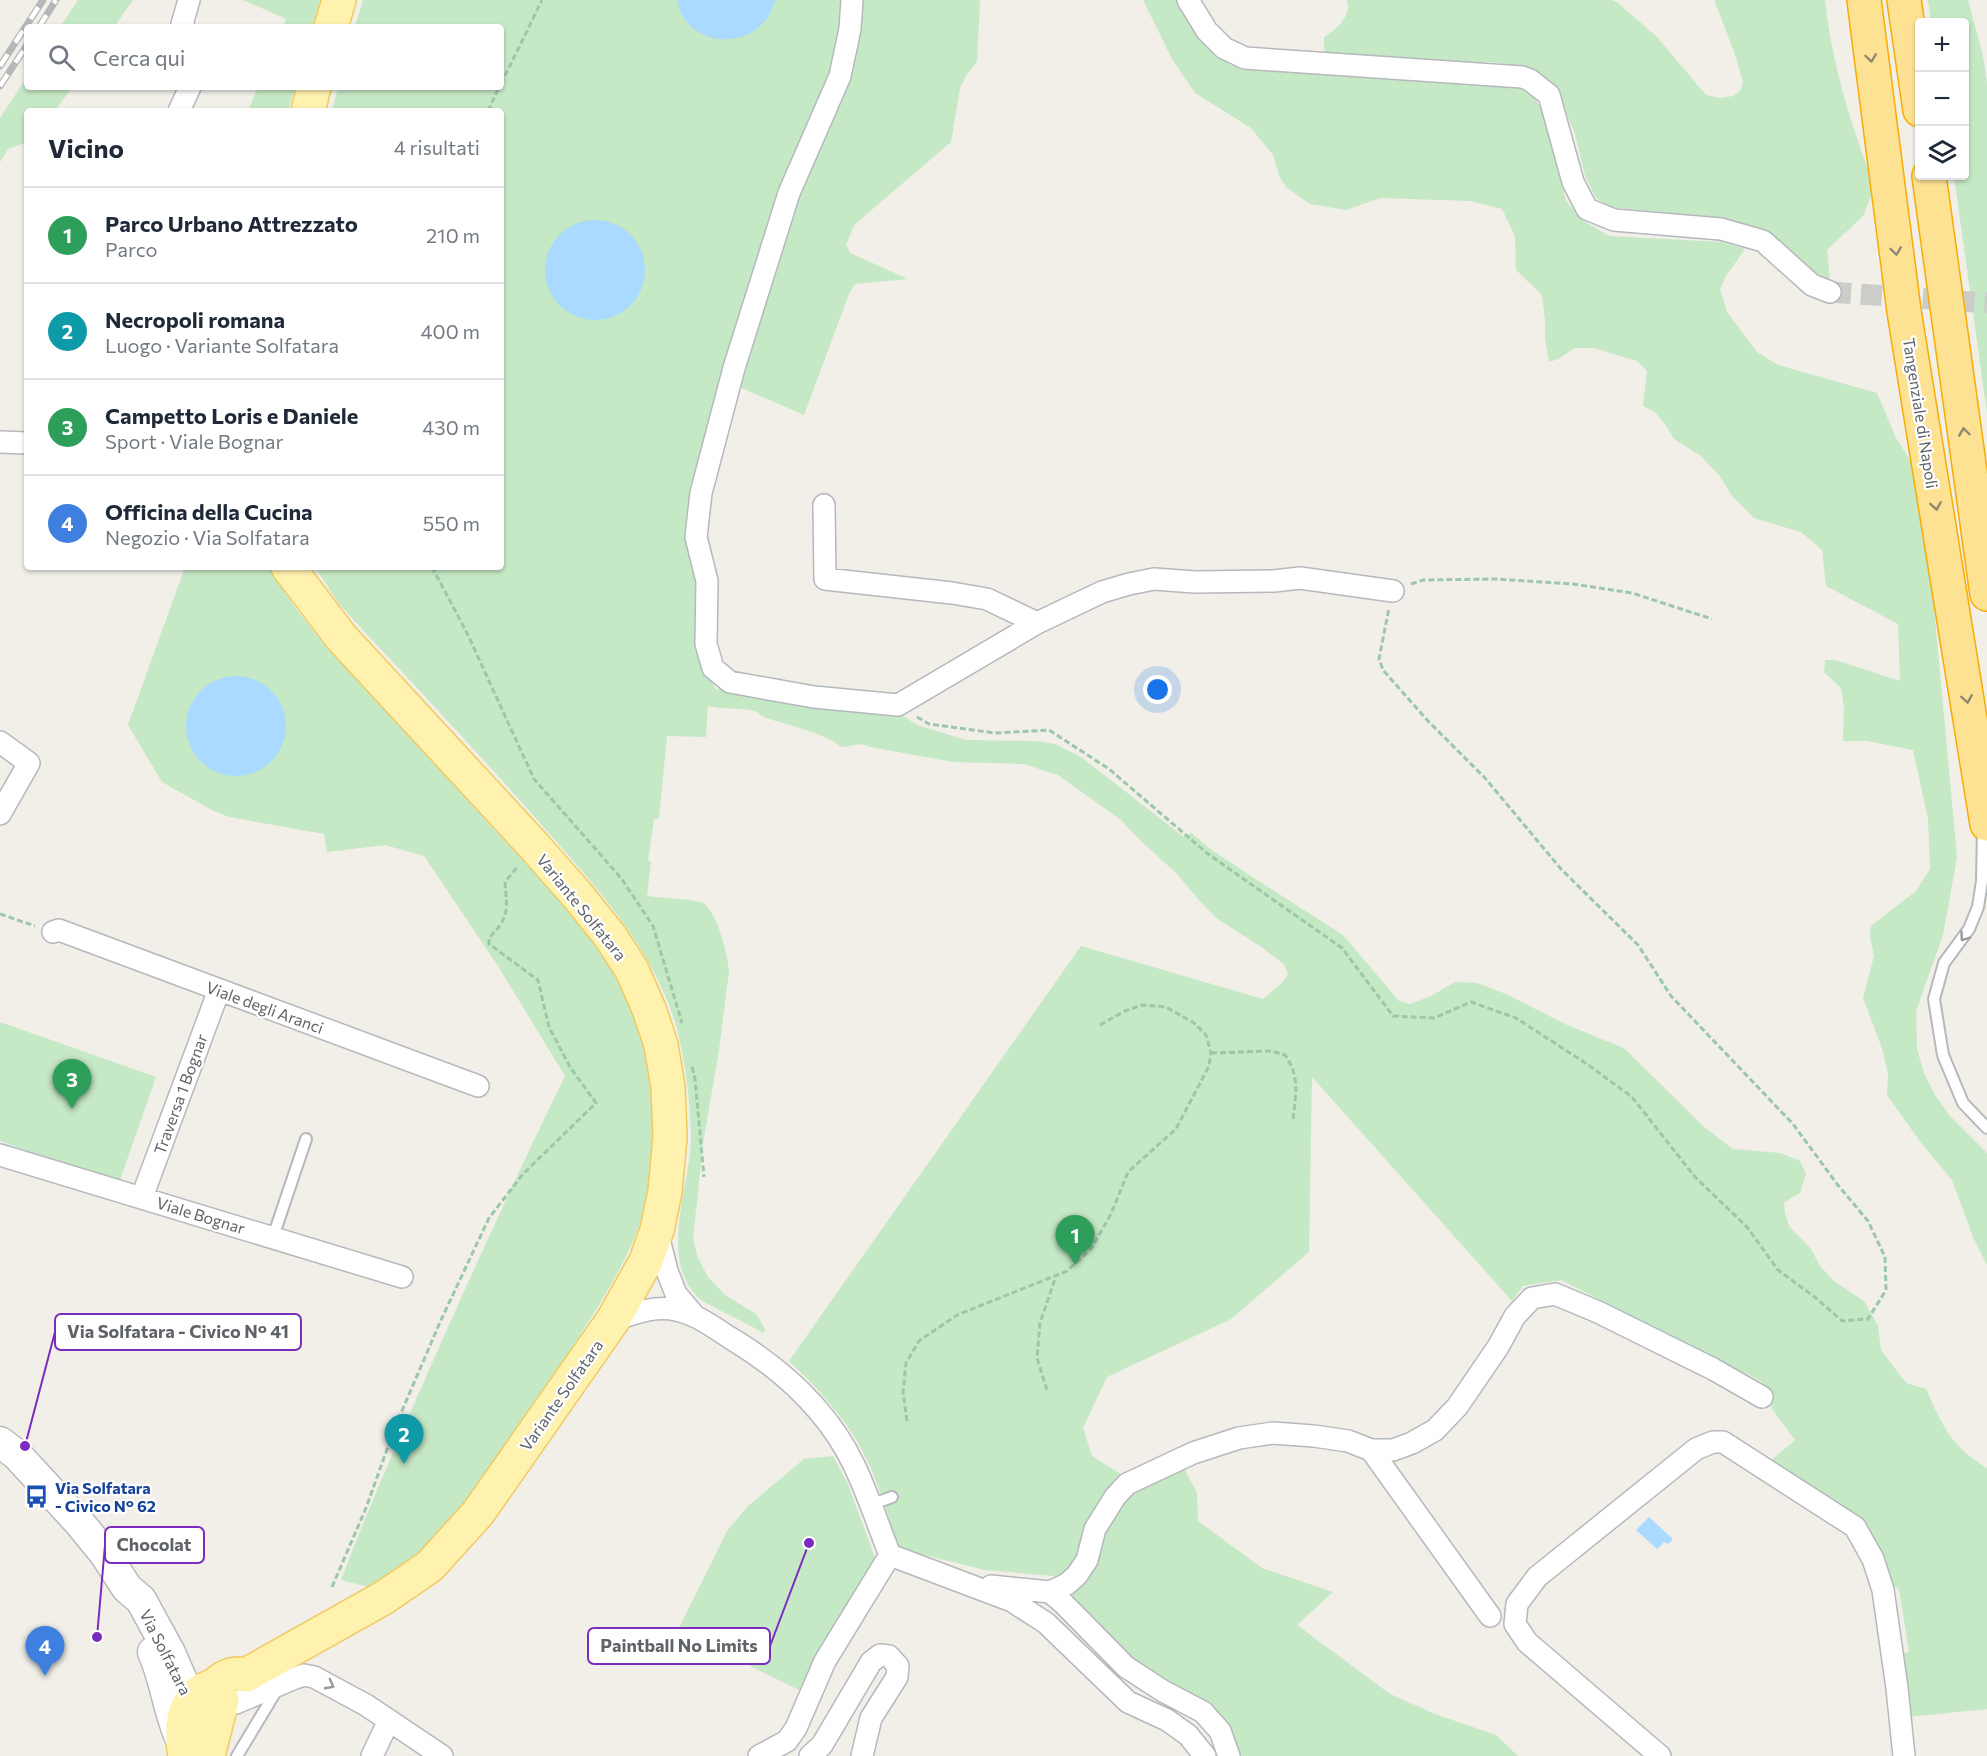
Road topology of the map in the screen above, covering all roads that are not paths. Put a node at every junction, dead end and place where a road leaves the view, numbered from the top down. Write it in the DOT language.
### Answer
graph roads {
  1 [pos="189,0"];
  2 [pos="339,0"];
  3 [pos="852,0"];
  4 [pos="1188,0"];
  5 [pos="1864,0"];
  6 [pos="1904,0"];
  7 [pos="182,24"];
  8 [pos="332,24"];
  9 [pos="1915,76"];
  10 [pos="189,90"];
  11 [pos="313,90"];
  12 [pos="180,108"];
  13 [pos="309,108"];
  14 [pos="1930,180"];
  15 [pos="1830,292"];
  16 [pos="0,442"];
  17 [pos="24,443"];
  18 [pos="824,505"];
  19 [pos="290,570"];
  20 [pos="1393,591"];
  21 [pos="1987,594"];
  22 [pos="1037,623"];
  23 [pos="0,742"];
  24 [pos="1985,811"];
  25 [pos="0,814"];
  26 [pos="53,932"];
  27 [pos="219,990"];
  28 [pos="478,1086"];
  29 [pos="1987,1128"];
  30 [pos="306,1138"];
  31 [pos="0,1155"];
  32 [pos="142,1197"];
  33 [pos="657,1230"];
  34 [pos="273,1237"];
  35 [pos="402,1277"];
  36 [pos="636,1280"];
  37 [pos="673,1301"];
  38 [pos="613,1320"];
  39 [pos="1762,1397"];
  40 [pos="0,1442"];
  41 [pos="1371,1450"];
  42 [pos="892,1497"];
  43 [pos="870,1505"];
  44 [pos="890,1555"];
  45 [pos="966,1585"];
  46 [pos="1050,1592"];
  47 [pos="1490,1616"];
  48 [pos="166,1661"];
  49 [pos="231,1688"];
  50 [pos="389,1720"];
  51 [pos="194,1753"];
  52 [pos="237,1756"];
  53 [pos="372,1756"];
  54 [pos="442,1756"];
  55 [pos="759,1756"];
  56 [pos="810,1756"];
  57 [pos="862,1756"];
  58 [pos="1205,1756"];
  59 [pos="1229,1756"];
  60 [pos="1660,1756"];
  61 [pos="1904,1756"];
  1 -- 7 [label="street"];
  2 -- 8 [label="main road"];
  3 -- 22 [label="street"];
  4 -- 15 [label="street"];
  5 -- 24 [label="highway, Tangenziale di Napoli, one-way"];
  6 -- 9 [label="highway"];
  10 -- 12 [label="street"];
  11 -- 13 [label="main road"];
  21 -- 14 [label="highway, one-way"];
  16 -- 17 [label="street"];
  18 -- 22 [label="street"];
  19 -- 33 [label="main road, Variante Solfatara"];
  20 -- 22 [label="street"];
  23 -- 25 [label="street"];
  24 -- 29 [label="lane, one-way"];
  26 -- 27 [label="street, Viale degli Aranci"];
  27 -- 28 [label="street, Viale degli Aranci"];
  27 -- 32 [label="street, Traversa 1 Bognar"];
  30 -- 34 [label="lane"];
  31 -- 32 [label="street, Viale Bognar"];
  32 -- 34 [label="street, Viale Bognar"];
  33 -- 36 [label="main road, Variante Solfatara"];
  33 -- 37 [label="street"];
  34 -- 35 [label="street, Viale Bognar"];
  36 -- 37 [label="street"];
  36 -- 38 [label="main road, Variante Solfatara"];
  37 -- 38 [label="street"];
  37 -- 43 [label="street"];
  38 -- 49 [label="main road, Variante Solfatara"];
  39 -- 41 [label="street"];
  40 -- 48 [label="main road, Via Solfatara"];
  41 -- 46 [label="street"];
  41 -- 47 [label="street"];
  42 -- 43 [label="lane"];
  43 -- 44 [label="street"];
  44 -- 45 [label="street"];
  44 -- 55 [label="street"];
  45 -- 46 [label="street"];
  45 -- 58 [label="street"];
  46 -- 59 [label="street"];
  48 -- 49 [label="main road, Via Solfatara"];
  48 -- 51 [label="main road, Via Solfatara"];
  49 -- 50 [label="street, one-way"];
  49 -- 51 [label="main road, Via Solfatara"];
  49 -- 52 [label="lane"];
  50 -- 53 [label="street"];
  50 -- 54 [label="street"];
  56 -- 57 [label="street"];
  60 -- 61 [label="street"];
}
